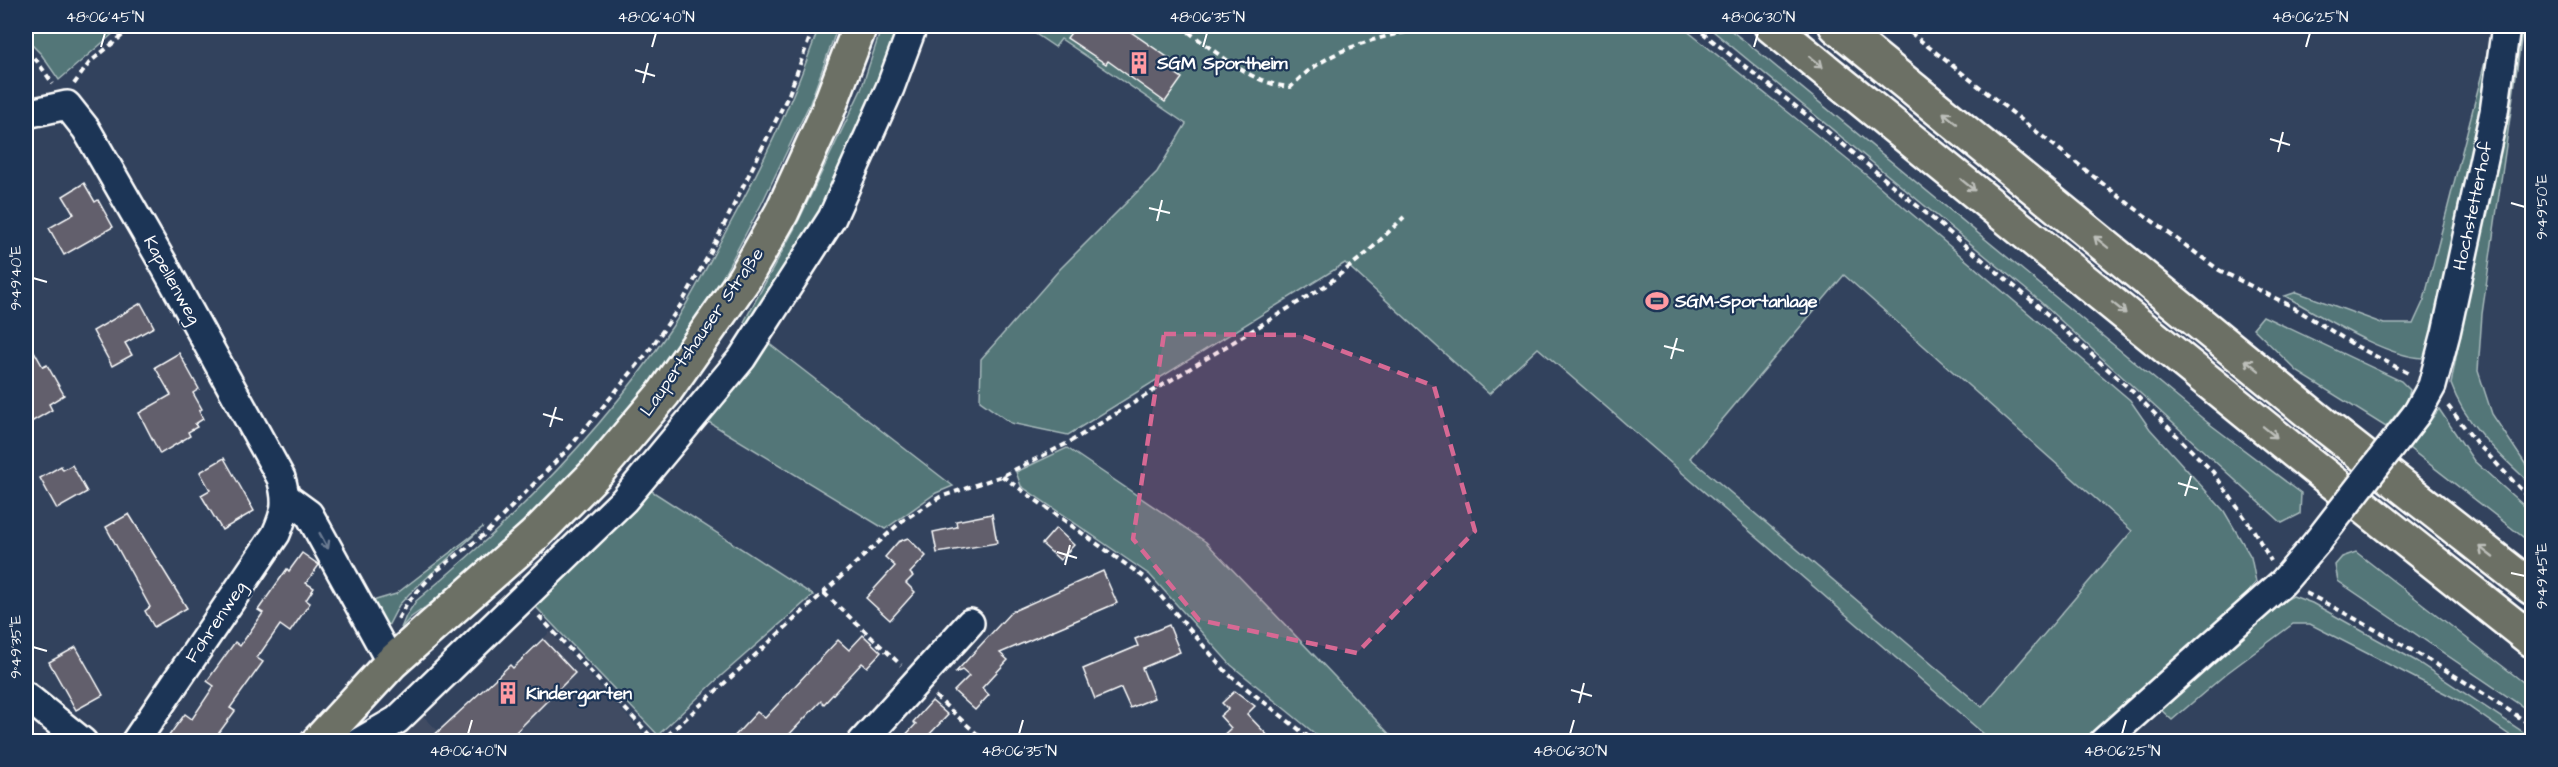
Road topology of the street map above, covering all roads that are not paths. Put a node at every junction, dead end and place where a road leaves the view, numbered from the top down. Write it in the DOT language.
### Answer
graph roads {
  1 [pos="860,26"];
  2 [pos="913,26"];
  3 [pos="1771,26"];
  4 [pos="1836,26"];
  5 [pos="2506,26"];
  6 [pos="26,114"];
  7 [pos="287,498"];
  8 [pos="2532,588"];
  9 [pos="970,623"];
  10 [pos="2532,640"];
  11 [pos="381,645"];
  12 [pos="26,696"];
  13 [pos="83,741"];
  14 [pos="135,741"];
  15 [pos="318,741"];
  16 [pos="359,741"];
  17 [pos="862,741"];
  18 [pos="2103,741"];
  1 -- 11 [label="main road, Laupertshauser Straße"];
  2 -- 16 [label="street"];
  3 -- 10 [label="main road, one-way"];
  8 -- 4 [label="main road, one-way"];
  5 -- 18 [label="street, Hochstetterhof, bridge"];
  6 -- 7 [label="street, Kapellenweg"];
  7 -- 11 [label="street, one-way"];
  7 -- 14 [label="street, Fohrenweg"];
  9 -- 17 [label="street"];
  11 -- 15 [label="main road, Laupertshauser Straße"];
  12 -- 13 [label="street"];
}
